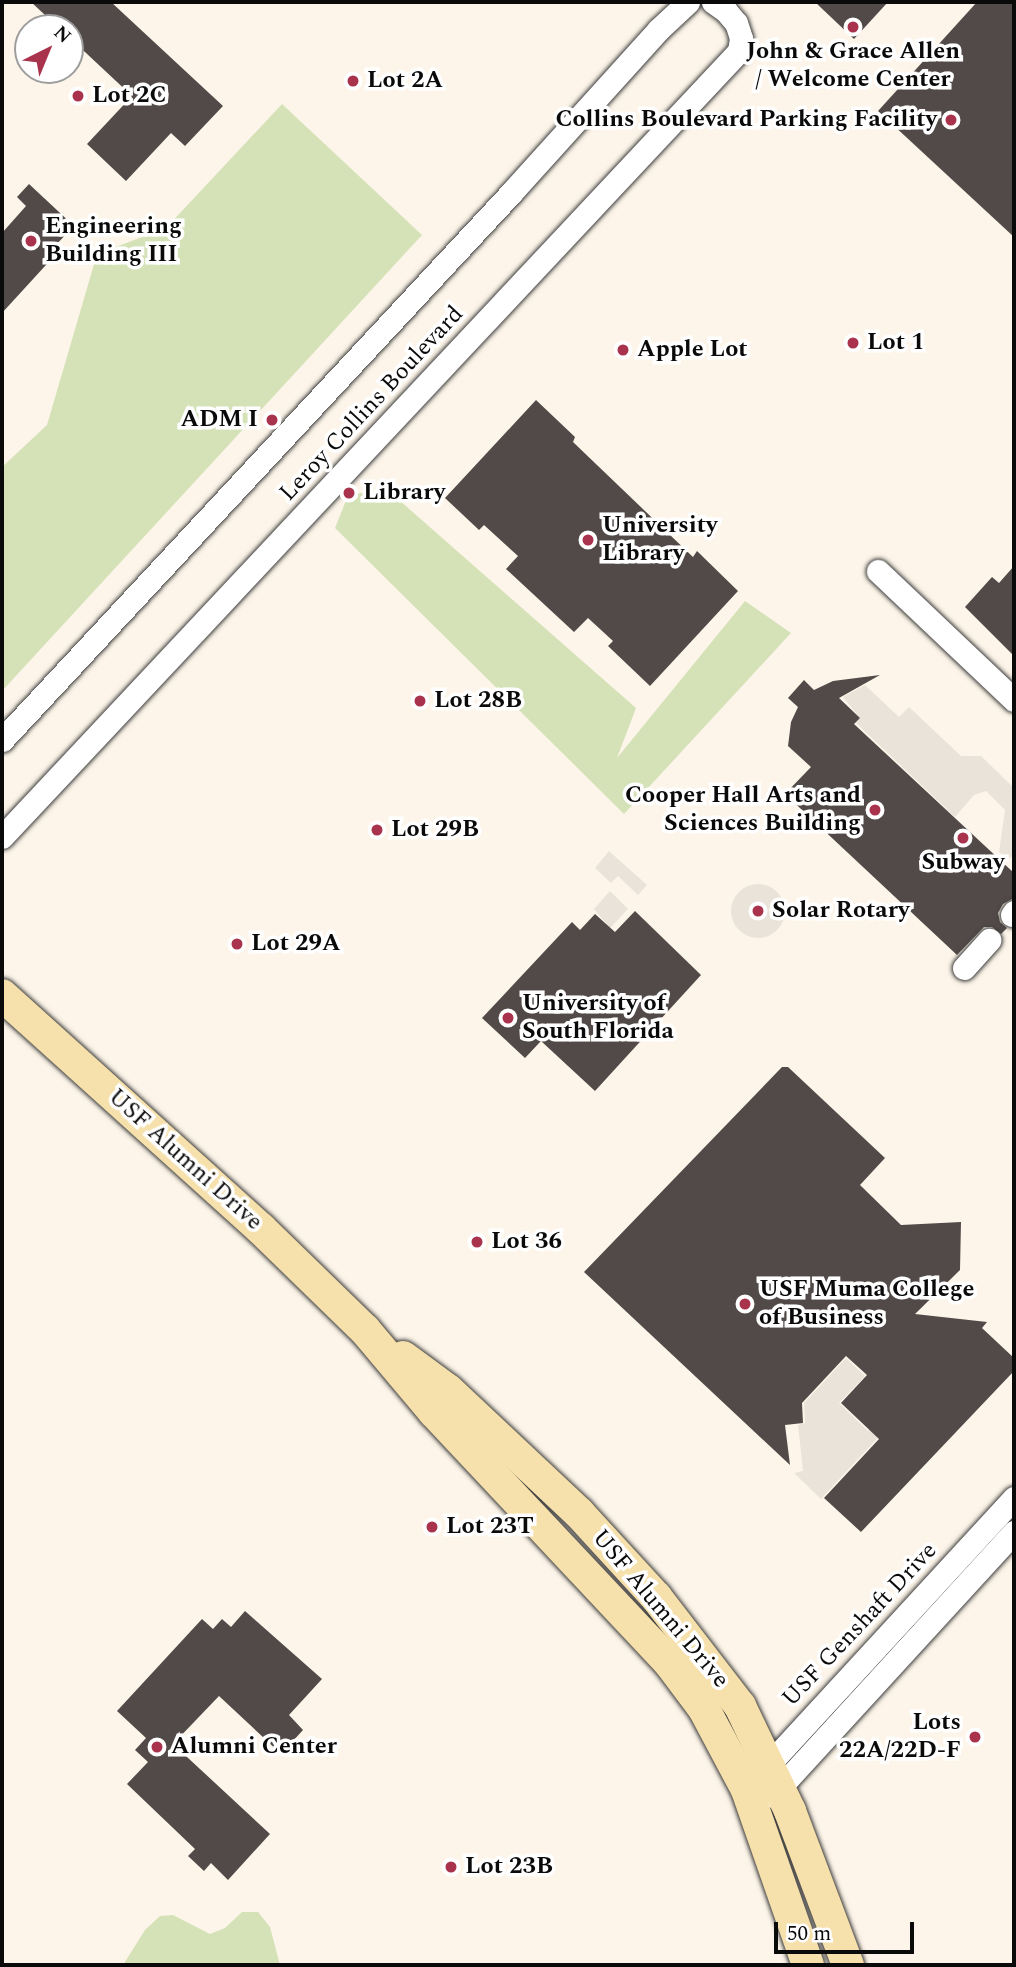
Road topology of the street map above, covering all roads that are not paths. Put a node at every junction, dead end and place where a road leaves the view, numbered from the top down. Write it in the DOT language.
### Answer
graph roads {
  1 [pos="688,2"];
  2 [pos="713,2"];
  3 [pos="878,571"];
  4 [pos="1014,700"];
  5 [pos="2,740"];
  6 [pos="2,837"];
  7 [pos="989,940"];
  8 [pos="964,968"];
  9 [pos="2,995"];
  10 [pos="365,1330"];
  11 [pos="1014,1498"];
  12 [pos="1014,1532"];
  13 [pos="774,1775"];
  14 [pos="752,1802"];
  15 [pos="808,1965"];
  16 [pos="848,1965"];
  1 -- 5 [label="street, Leroy Collins Boulevard"];
  2 -- 6 [label="street, Leroy Collins Boulevard"];
  3 -- 4 [label="street"];
  7 -- 8 [label="street"];
  9 -- 10 [label="street, USF Alumni Drive"];
  10 -- 13 [label="street, USF Alumni Drive"];
  10 -- 14 [label="street, USF Alumni Drive"];
  11 -- 13 [label="street, USF Genshaft Drive"];
  12 -- 13 [label="street, USF Genshaft Drive"];
  13 -- 14 [label="street"];
  13 -- 16 [label="street, USF Alumni Drive"];
  14 -- 15 [label="street, USF Alumni Drive"];
}
